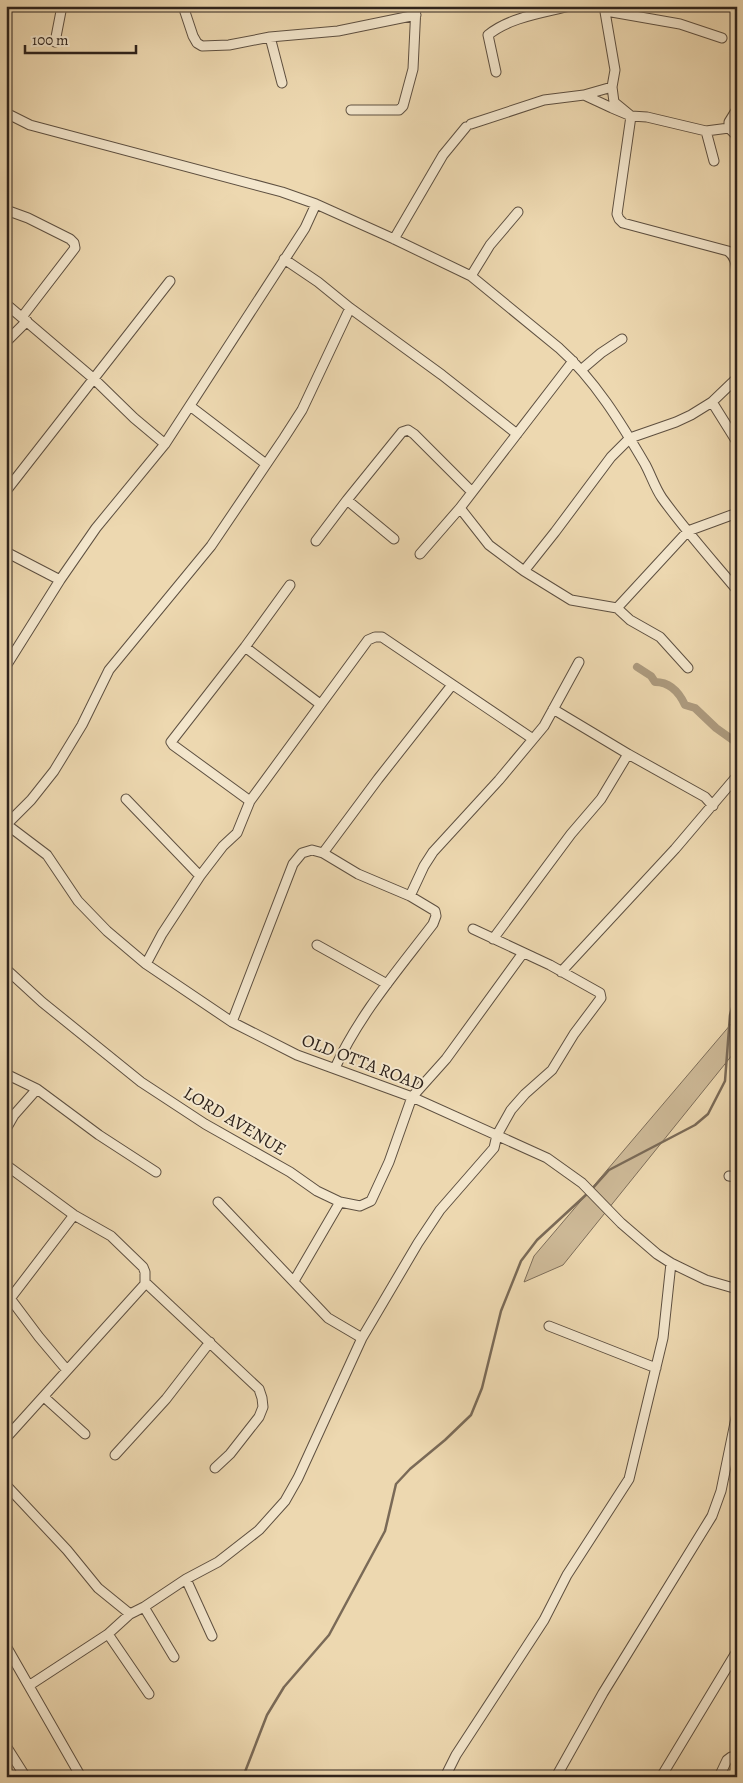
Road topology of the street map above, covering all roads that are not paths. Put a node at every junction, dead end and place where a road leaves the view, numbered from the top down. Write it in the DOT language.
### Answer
graph roads {
  1 [pos="62,6"];
  2 [pos="183,6"];
  3 [pos="570,6"];
  4 [pos="605,9"];
  5 [pos="416,11"];
  6 [pos="270,37"];
  7 [pos="722,38"];
  8 [pos="55,42"];
  9 [pos="496,72"];
  10 [pos="282,83"];
  11 [pos="612,87"];
  12 [pos="584,95"];
  13 [pos="737,109"];
  14 [pos="351,110"];
  15 [pos="6,113"];
  16 [pos="631,116"];
  17 [pos="729,128"];
  18 [pos="706,131"];
  19 [pos="737,136"];
  20 [pos="714,161"];
  21 [pos="316,204"];
  22 [pos="6,210"];
  23 [pos="518,212"];
  24 [pos="394,239"];
  25 [pos="284,259"];
  26 [pos="737,274"];
  27 [pos="471,276"];
  28 [pos="170,281"];
  29 [pos="6,304"];
  30 [pos="350,308"];
  31 [pos="25,319"];
  32 [pos="622,339"];
  33 [pos="6,342"];
  34 [pos="573,361"];
  35 [pos="581,370"];
  36 [pos="737,378"];
  37 [pos="94,379"];
  38 [pos="712,402"];
  39 [pos="190,406"];
  40 [pos="517,434"];
  41 [pos="630,438"];
  42 [pos="737,442"];
  43 [pos="165,444"];
  44 [pos="266,464"];
  45 [pos="6,491"];
  46 [pos="472,492"];
  47 [pos="347,500"];
  48 [pos="460,508"];
  49 [pos="737,513"];
  50 [pos="688,531"];
  51 [pos="394,538"];
  52 [pos="316,541"];
  53 [pos="6,552"];
  54 [pos="420,554"];
  55 [pos="524,571"];
  56 [pos="60,580"];
  57 [pos="290,585"];
  58 [pos="737,590"];
  59 [pos="617,608"];
  60 [pos="245,648"];
  61 [pos="579,662"];
  62 [pos="6,666"];
  63 [pos="688,668"];
  64 [pos="452,686"];
  65 [pos="320,704"];
  66 [pos="553,709"];
  67 [pos="533,739"];
  68 [pos="628,754"];
  69 [pos="737,776"];
  70 [pos="126,800"];
  71 [pos="250,801"];
  72 [pos="713,806"];
  73 [pos="7,824"];
  74 [pos="323,853"];
  75 [pos="200,876"];
  76 [pos="410,896"];
  77 [pos="473,929"];
  78 [pos="493,939"];
  79 [pos="317,945"];
  80 [pos="523,953"];
  81 [pos="146,964"];
  82 [pos="6,969"];
  83 [pos="562,972"];
  84 [pos="387,984"];
  85 [pos="232,1022"];
  86 [pos="334,1068"];
  87 [pos="6,1074"];
  88 [pos="36,1089"];
  89 [pos="412,1097"];
  90 [pos="6,1129"];
  91 [pos="497,1135"];
  92 [pos="6,1165"];
  93 [pos="156,1172"];
  94 [pos="218,1202"];
  95 [pos="340,1202"];
  96 [pos="74,1215"];
  97 [pos="671,1263"];
  98 [pos="294,1281"];
  99 [pos="145,1284"];
  100 [pos="737,1288"];
  101 [pos="8,1298"];
  102 [pos="549,1326"];
  103 [pos="362,1338"];
  104 [pos="210,1342"];
  105 [pos="656,1368"];
  106 [pos="66,1369"];
  107 [pos="44,1397"];
  108 [pos="737,1413"];
  109 [pos="85,1434"];
  110 [pos="6,1438"];
  111 [pos="115,1455"];
  112 [pos="215,1468"];
  113 [pos="6,1485"];
  114 [pos="186,1579"];
  115 [pos="144,1607"];
  116 [pos="130,1614"];
  117 [pos="108,1634"];
  118 [pos="212,1636"];
  119 [pos="6,1646"];
  120 [pos="737,1650"];
  121 [pos="174,1657"];
  122 [pos="30,1685"];
  123 [pos="149,1694"];
  124 [pos="6,1746"];
  125 [pos="737,1760"];
  126 [pos="26,1776"];
  127 [pos="81,1777"];
  128 [pos="445,1777"];
  129 [pos="556,1777"];
  130 [pos="661,1777"];
  131 [pos="719,1777"];
  1 -- 8 [label="street"];
  2 -- 6 [label="street"];
  3 -- 9 [label="street"];
  4 -- 7 [label="street"];
  4 -- 11 [label="street"];
  5 -- 6 [label="street"];
  5 -- 14 [label="street"];
  6 -- 10 [label="street"];
  11 -- 12 [label="street"];
  11 -- 16 [label="street"];
  12 -- 16 [label="street"];
  12 -- 24 [label="street"];
  13 -- 17 [label="street"];
  15 -- 21 [label="street"];
  16 -- 18 [label="street"];
  16 -- 26 [label="street"];
  17 -- 18 [label="street"];
  17 -- 19 [label="street"];
  18 -- 20 [label="street"];
  21 -- 24 [label="street"];
  21 -- 25 [label="street"];
  22 -- 31 [label="street"];
  23 -- 27 [label="street"];
  24 -- 27 [label="street"];
  25 -- 30 [label="street"];
  25 -- 39 [label="street"];
  27 -- 34 [label="street"];
  28 -- 37 [label="street"];
  29 -- 31 [label="street"];
  30 -- 40 [label="street"];
  30 -- 44 [label="street"];
  31 -- 33 [label="street"];
  31 -- 37 [label="street"];
  32 -- 35 [label="street"];
  34 -- 35 [label="street"];
  34 -- 40 [label="street"];
  35 -- 41 [label="street"];
  36 -- 38 [label="street"];
  37 -- 43 [label="street"];
  37 -- 45 [label="street"];
  38 -- 41 [label="street"];
  38 -- 42 [label="street"];
  39 -- 43 [label="street"];
  39 -- 44 [label="street"];
  40 -- 46 [label="street"];
  41 -- 50 [label="street"];
  41 -- 55 [label="street"];
  43 -- 56 [label="street"];
  44 -- 73 [label="street"];
  46 -- 47 [label="street"];
  46 -- 48 [label="street"];
  47 -- 51 [label="street"];
  47 -- 52 [label="street"];
  48 -- 54 [label="street"];
  48 -- 55 [label="street"];
  49 -- 50 [label="street"];
  50 -- 58 [label="street"];
  50 -- 59 [label="street"];
  53 -- 56 [label="street"];
  55 -- 59 [label="street"];
  56 -- 62 [label="street"];
  57 -- 60 [label="street"];
  59 -- 63 [label="street"];
  60 -- 65 [label="street"];
  60 -- 71 [label="street"];
  61 -- 66 [label="street"];
  64 -- 65 [label="street"];
  64 -- 67 [label="street"];
  64 -- 74 [label="street"];
  65 -- 71 [label="street"];
  66 -- 67 [label="street"];
  66 -- 68 [label="street"];
  67 -- 76 [label="street"];
  68 -- 72 [label="street"];
  68 -- 78 [label="street"];
  69 -- 72 [label="street"];
  70 -- 75 [label="street"];
  71 -- 75 [label="street"];
  72 -- 83 [label="street"];
  73 -- 81 [label="street, OLD OTTA ROAD"];
  74 -- 76 [label="street"];
  74 -- 85 [label="street"];
  75 -- 81 [label="street"];
  76 -- 84 [label="street"];
  77 -- 78 [label="street"];
  78 -- 80 [label="street"];
  79 -- 84 [label="street"];
  80 -- 83 [label="street"];
  80 -- 89 [label="street"];
  81 -- 85 [label="street, OLD OTTA ROAD"];
  82 -- 95 [label="street, LORD AVENUE"];
  83 -- 91 [label="street"];
  84 -- 86 [label="street"];
  85 -- 86 [label="street, OLD OTTA ROAD"];
  86 -- 89 [label="street, OLD OTTA ROAD"];
  87 -- 88 [label="street"];
  88 -- 90 [label="street"];
  88 -- 93 [label="street"];
  89 -- 91 [label="street, OLD OTTA ROAD"];
  89 -- 95 [label="street, LORD AVENUE"];
  91 -- 97 [label="street, OLD OTTA ROAD"];
  91 -- 103 [label="street"];
  92 -- 96 [label="street"];
  94 -- 98 [label="street"];
  95 -- 98 [label="street"];
  96 -- 99 [label="street"];
  96 -- 101 [label="street"];
  97 -- 100 [label="street, OLD OTTA ROAD"];
  97 -- 105 [label="street"];
  98 -- 103 [label="street"];
  99 -- 104 [label="street"];
  99 -- 106 [label="street"];
  101 -- 106 [label="street"];
  102 -- 105 [label="street"];
  103 -- 114 [label="street"];
  104 -- 111 [label="street"];
  104 -- 112 [label="street"];
  105 -- 128 [label="street"];
  106 -- 107 [label="street"];
  107 -- 109 [label="street"];
  107 -- 110 [label="street"];
  108 -- 129 [label="street"];
  113 -- 116 [label="street"];
  114 -- 115 [label="street"];
  114 -- 118 [label="street"];
  115 -- 116 [label="street"];
  115 -- 121 [label="street"];
  116 -- 117 [label="street"];
  117 -- 122 [label="street"];
  117 -- 123 [label="street"];
  119 -- 122 [label="street"];
  120 -- 130 [label="street"];
  122 -- 127 [label="street"];
  124 -- 126 [label="street"];
  125 -- 131 [label="street"];
}
